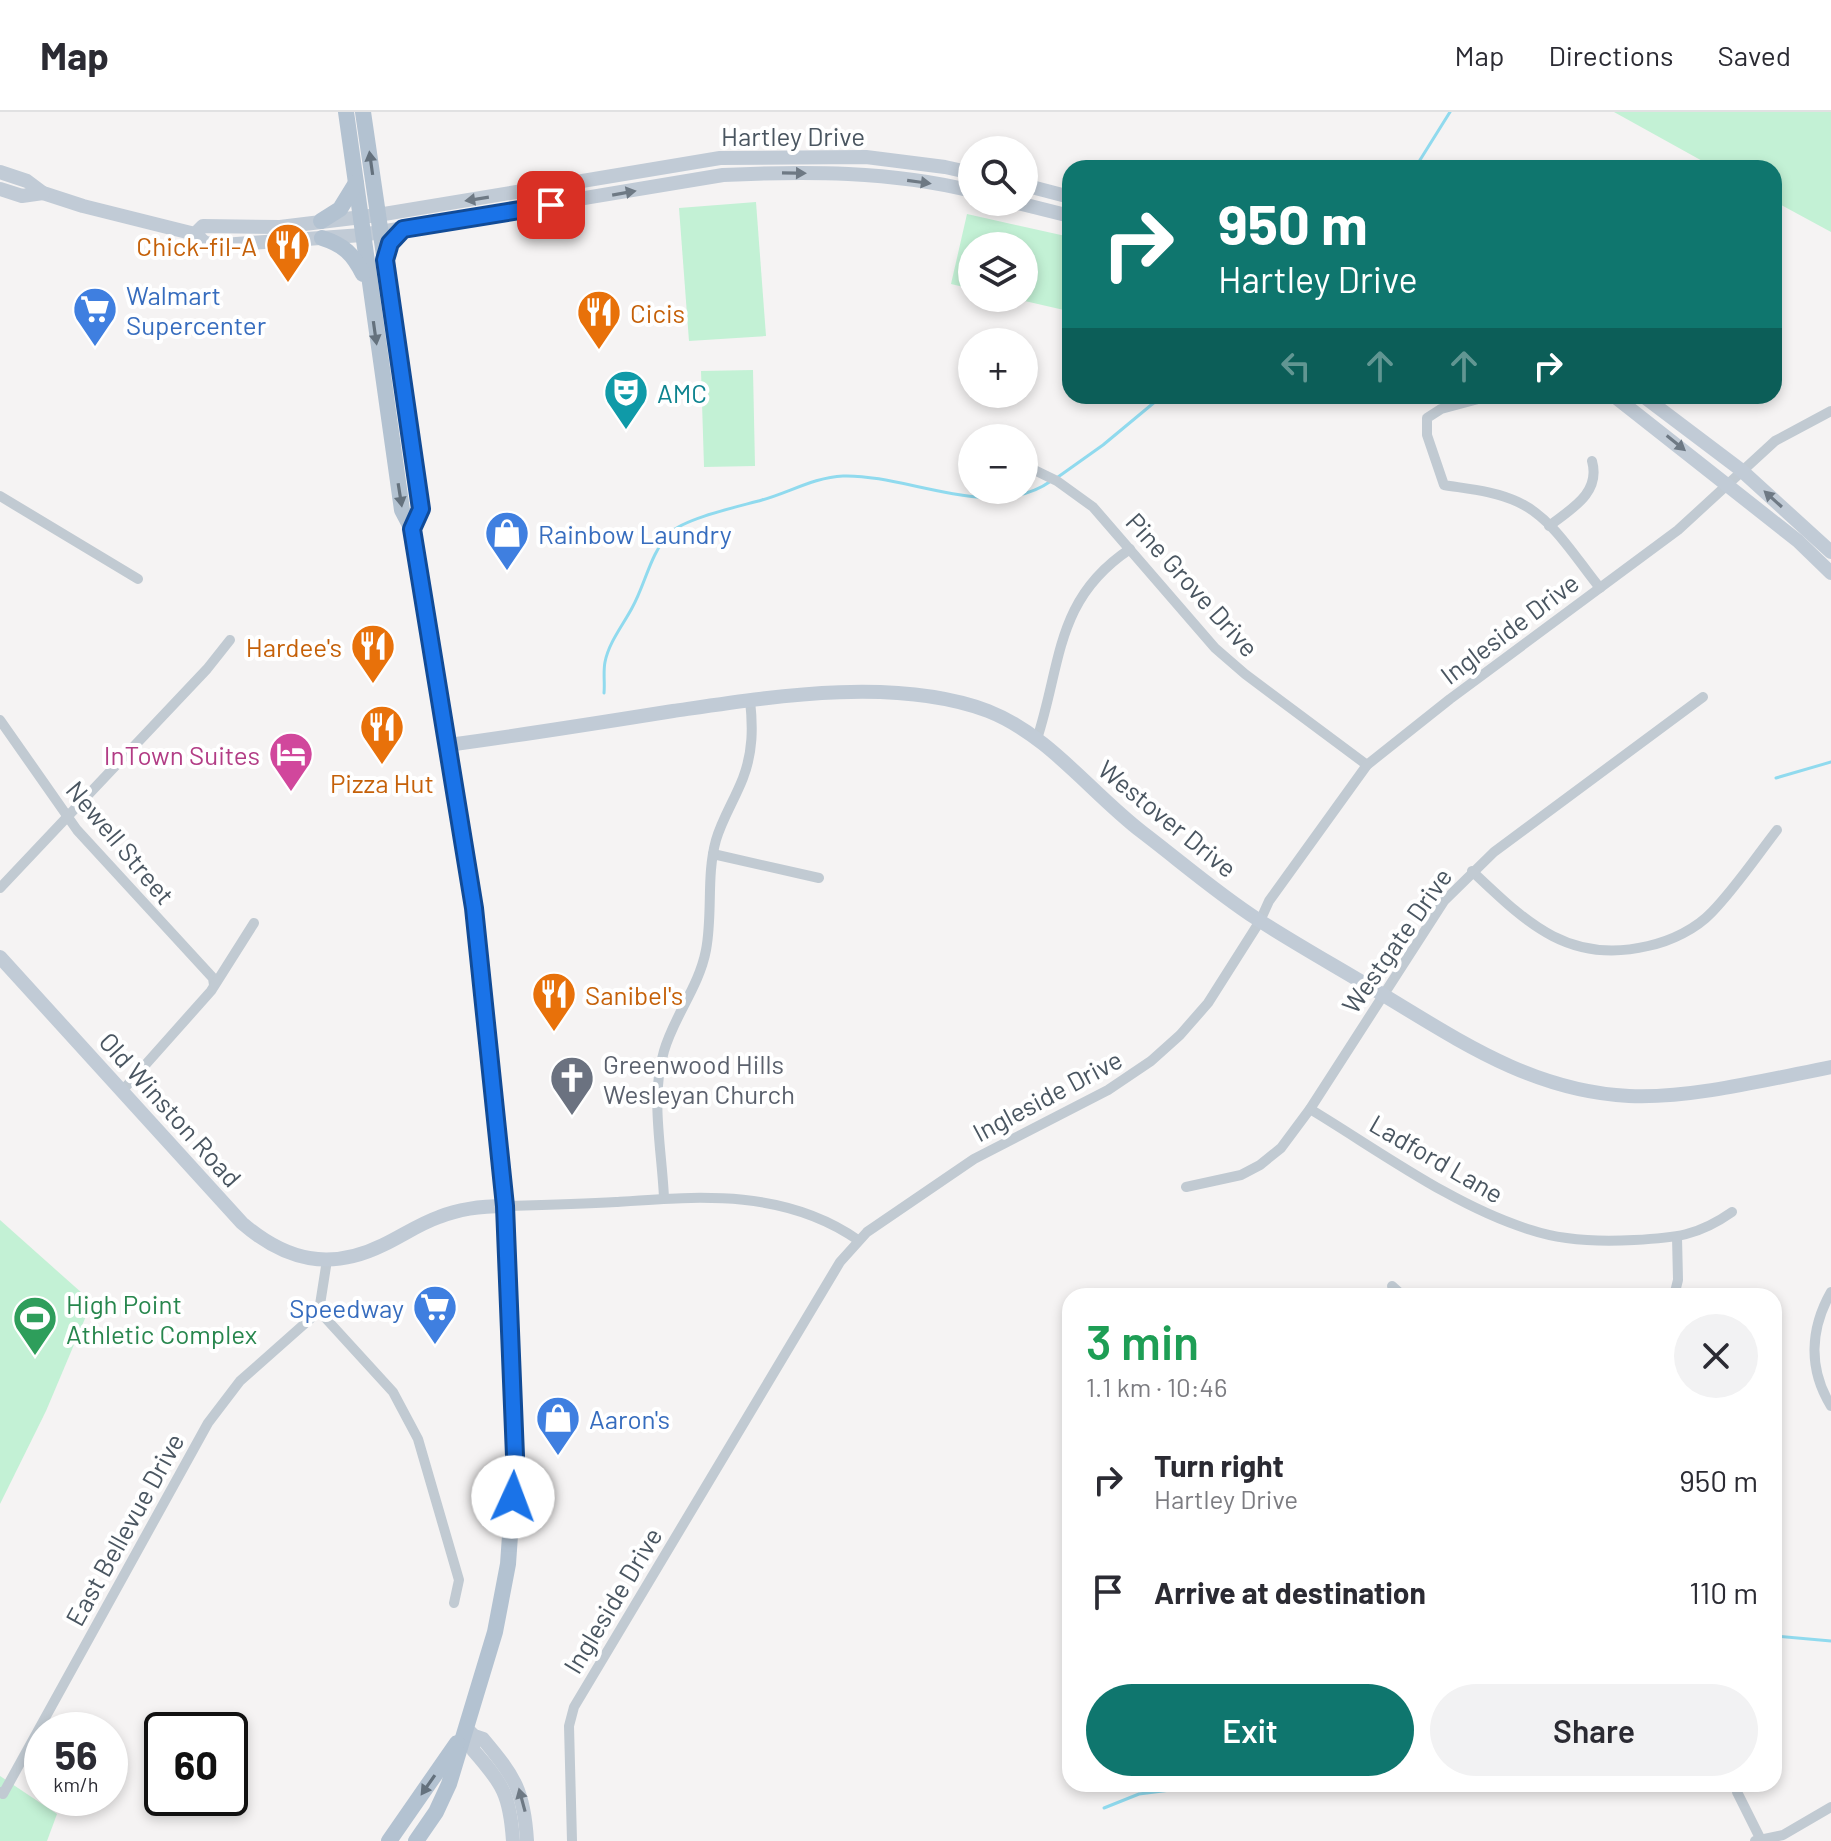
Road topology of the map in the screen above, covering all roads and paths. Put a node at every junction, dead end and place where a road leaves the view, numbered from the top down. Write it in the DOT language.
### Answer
graph roads {
  1 [pos="346,112"];
  2 [pos="363,112"];
  3 [pos="958,170"];
  4 [pos="0,172"];
  5 [pos="357,181"];
  6 [pos="0,189"];
  7 [pos="958,189"];
  8 [pos="1038,189"];
  9 [pos="43,193"];
  10 [pos="1062,195"];
  11 [pos="1038,208"];
  12 [pos="1062,214"];
  13 [pos="378,215"];
  14 [pos="360,217"];
  15 [pos="403,229"];
  16 [pos="322,230"];
  17 [pos="381,232"];
  18 [pos="362,235"];
  19 [pos="385,260"];
  20 [pos="369,286"];
  21 [pos="1460,404"];
  22 [pos="1624,404"];
  23 [pos="1654,404"];
  24 [pos="1831,411"];
  25 [pos="1592,461"];
  26 [pos="1741,470"];
  27 [pos="1038,472"];
  28 [pos="1726,484"];
  29 [pos="0,496"];
  30 [pos="1549,526"];
  31 [pos="412,529"];
  32 [pos="1130,549"];
  33 [pos="1831,552"];
  34 [pos="1831,573"];
  35 [pos="138,579"];
  36 [pos="1600,588"];
  37 [pos="230,640"];
  38 [pos="1703,697"];
  39 [pos="750,700"];
  40 [pos="0,720"];
  41 [pos="1037,739"];
  42 [pos="448,745"];
  43 [pos="1367,765"];
  44 [pos="67,816"];
  45 [pos="1777,830"];
  46 [pos="713,854"];
  47 [pos="1472,871"];
  48 [pos="819,878"];
  49 [pos="0,888"];
  50 [pos="1260,921"];
  51 [pos="254,923"];
  52 [pos="0,957"];
  53 [pos="214,985"];
  54 [pos="1382,994"];
  55 [pos="1831,1067"];
  56 [pos="122,1091"];
  57 [pos="1310,1109"];
  58 [pos="1186,1187"];
  59 [pos="664,1198"];
  60 [pos="505,1206"];
  61 [pos="1732,1212"];
  62 [pos="1677,1237"];
  63 [pos="858,1240"];
  64 [pos="327,1260"];
  65 [pos="1676,1288"];
  66 [pos="1831,1292"];
  67 [pos="319,1311"];
  68 [pos="1831,1406"];
  69 [pos="454,1603"];
  70 [pos="470,1732"];
  71 [pos="1737,1792"];
  72 [pos="2,1793"];
  73 [pos="1831,1807"];
  74 [pos="1758,1840"];
  75 [pos="389,1841"];
  76 [pos="416,1841"];
  77 [pos="513,1841"];
  78 [pos="527,1841"];
  79 [pos="572,1841"];
  1 -- 5 [label="main road"];
  13 -- 2 [label="main road, one-way"];
  3 -- 13 [label="street, Hartley Drive, one-way"];
  4 -- 9 [label="street"];
  5 -- 14 [label="main road"];
  5 -- 16 [label="main road"];
  6 -- 9 [label="street"];
  15 -- 7 [label="street, Hartley Drive, one-way"];
  8 -- 10 [label="street"];
  9 -- 16 [label="street"];
  11 -- 12 [label="street"];
  13 -- 14 [label="street, Hartley Drive"];
  13 -- 17 [label="main road"];
  14 -- 16 [label="street, Hartley Drive"];
  14 -- 18 [label="main road"];
  15 -- 17 [label="street, Hartley Drive"];
  15 -- 19 [label="main road"];
  16 -- 18 [label="street, Hartley Drive"];
  16 -- 20 [label="main road"];
  17 -- 18 [label="street, Hartley Drive"];
  17 -- 19 [label="main road"];
  18 -- 20 [label="main road"];
  19 -- 31 [label="main road"];
  20 -- 31 [label="main road, one-way"];
  21 -- 30 [label="street"];
  22 -- 28 [label="street, one-way"];
  23 -- 26 [label="street"];
  24 -- 26 [label="street, Ingleside Drive"];
  25 -- 30 [label="street"];
  26 -- 28 [label="street, Ingleside Drive"];
  33 -- 26 [label="street, one-way"];
  27 -- 32 [label="street, Pine Grove Drive"];
  28 -- 34 [label="street"];
  28 -- 36 [label="street, Ingleside Drive"];
  29 -- 35 [label="street"];
  30 -- 36 [label="street"];
  31 -- 42 [label="main road"];
  32 -- 41 [label="street"];
  32 -- 43 [label="street, Pine Grove Drive"];
  36 -- 43 [label="street, Ingleside Drive"];
  37 -- 44 [label="street"];
  38 -- 47 [label="street, Westgate Drive"];
  39 -- 41 [label="street, Westover Drive"];
  39 -- 42 [label="street, Westover Drive"];
  39 -- 46 [label="street"];
  40 -- 44 [label="street, Newell Street"];
  41 -- 50 [label="street, Westover Drive"];
  42 -- 60 [label="main road"];
  43 -- 50 [label="street, Ingleside Drive"];
  44 -- 49 [label="street"];
  44 -- 53 [label="street, Newell Street"];
  45 -- 47 [label="street"];
  46 -- 48 [label="street"];
  46 -- 59 [label="street"];
  47 -- 54 [label="street, Westgate Drive"];
  50 -- 54 [label="street, Westover Drive"];
  50 -- 63 [label="street, Ingleside Drive"];
  51 -- 53 [label="street"];
  52 -- 56 [label="street, Old Winston Road"];
  53 -- 56 [label="street"];
  54 -- 55 [label="street, Westover Drive"];
  54 -- 57 [label="street, Westgate Drive"];
  56 -- 64 [label="street, Old Winston Road"];
  57 -- 58 [label="street, Westgate Drive"];
  57 -- 62 [label="street, Ladford Lane"];
  59 -- 60 [label="street"];
  59 -- 63 [label="street"];
  60 -- 64 [label="street, Old Winston Road"];
  60 -- 70 [label="main road"];
  61 -- 62 [label="street, Ladford Lane"];
  62 -- 65 [label="street"];
  63 -- 79 [label="street, Ingleside Drive"];
  64 -- 67 [label="street"];
  66 -- 68 [label="street"];
  67 -- 69 [label="street"];
  67 -- 72 [label="street, East Bellevue Drive"];
  70 -- 75 [label="main road, one-way"];
  70 -- 76 [label="main road"];
  70 -- 77 [label="street"];
  78 -- 70 [label="street, one-way"];
  71 -- 74 [label="street"];
  73 -- 74 [label="street"];
}
